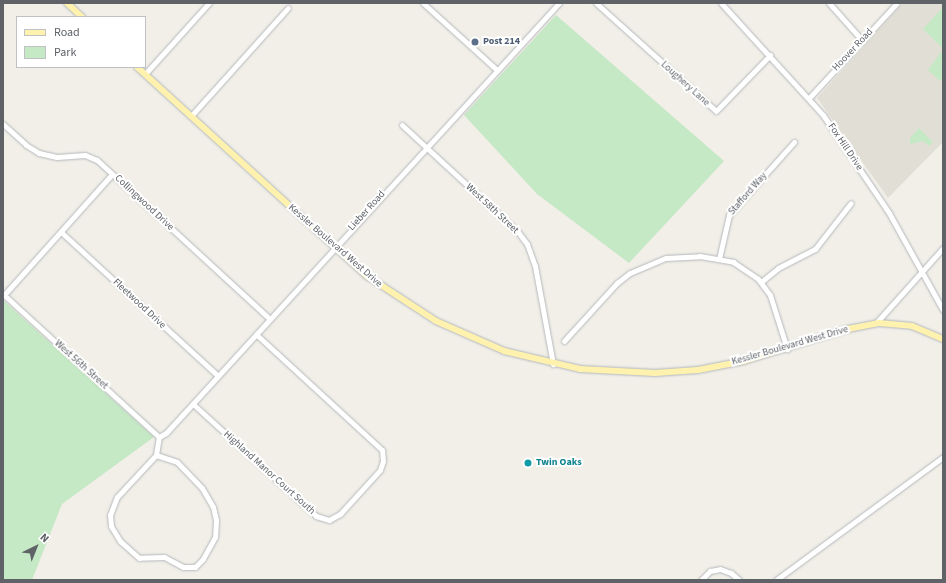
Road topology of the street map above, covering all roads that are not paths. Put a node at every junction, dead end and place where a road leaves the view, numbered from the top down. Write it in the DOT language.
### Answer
graph roads {
  1 [pos="67,3"];
  2 [pos="209,3"];
  3 [pos="423,3"];
  4 [pos="559,3"];
  5 [pos="596,3"];
  6 [pos="721,3"];
  7 [pos="829,3"];
  8 [pos="897,3"];
  9 [pos="288,8"];
  10 [pos="81,16"];
  11 [pos="862,40"];
  12 [pos="770,55"];
  13 [pos="138,68"];
  14 [pos="497,70"];
  15 [pos="145,74"];
  16 [pos="809,98"];
  17 [pos="191,116"];
  18 [pos="3,124"];
  19 [pos="402,125"];
  20 [pos="794,142"];
  21 [pos="426,148"];
  22 [pos="112,174"];
  23 [pos="851,203"];
  24 [pos="61,232"];
  25 [pos="334,248"];
  26 [pos="943,248"];
  27 [pos="719,259"];
  28 [pos="922,272"];
  29 [pos="761,282"];
  30 [pos="4,295"];
  31 [pos="943,310"];
  32 [pos="270,319"];
  33 [pos="876,323"];
  34 [pos="256,334"];
  35 [pos="943,339"];
  36 [pos="564,341"];
  37 [pos="786,348"];
  38 [pos="553,364"];
  39 [pos="218,376"];
  40 [pos="193,404"];
  41 [pos="159,437"];
  42 [pos="156,455"];
  43 [pos="943,457"];
  44 [pos="700,580"];
  45 [pos="739,580"];
  46 [pos="776,580"];
  1 -- 10 [label="main road"];
  2 -- 15 [label="street"];
  3 -- 14 [label="street"];
  4 -- 14 [label="street, Lieber Road"];
  5 -- 12 [label="street, Loughery Lane"];
  6 -- 12 [label="street, Fox Hill Drive"];
  7 -- 11 [label="street"];
  8 -- 11 [label="street, Hoover Road"];
  9 -- 17 [label="street"];
  11 -- 16 [label="street, Hoover Road"];
  12 -- 16 [label="street, Fox Hill Drive"];
  13 -- 15 [label="main road, Kessler Boulevard West Drive"];
  14 -- 21 [label="street, Lieber Road"];
  15 -- 17 [label="main road, Kessler Boulevard West Drive"];
  16 -- 28 [label="street, Fox Hill Drive"];
  17 -- 25 [label="main road, Kessler Boulevard West Drive"];
  18 -- 22 [label="street, Collingwood Drive"];
  19 -- 21 [label="street, West 58th Street"];
  20 -- 27 [label="street, Stafford Way"];
  21 -- 25 [label="street, Lieber Road"];
  21 -- 38 [label="street, West 58th Street"];
  22 -- 24 [label="street"];
  22 -- 32 [label="street, Collingwood Drive"];
  23 -- 29 [label="street"];
  24 -- 30 [label="street"];
  24 -- 39 [label="street, Fleetwood Drive"];
  25 -- 32 [label="street, Lieber Road"];
  25 -- 38 [label="main road, Kessler Boulevard West Drive"];
  26 -- 28 [label="street"];
  27 -- 29 [label="street"];
  27 -- 36 [label="street"];
  28 -- 31 [label="street, Fox Hill Drive"];
  28 -- 33 [label="street"];
  29 -- 37 [label="street"];
  30 -- 41 [label="street, West 56th Street"];
  32 -- 34 [label="street, Lieber Road"];
  33 -- 35 [label="main road, Kessler Boulevard West Drive"];
  33 -- 37 [label="main road, Kessler Boulevard West Drive"];
  34 -- 39 [label="street, Lieber Road"];
  34 -- 40 [label="street, Highland Manor Court South"];
  37 -- 38 [label="main road, Kessler Boulevard West Drive"];
  39 -- 40 [label="street, Lieber Road"];
  40 -- 41 [label="street, Lieber Road"];
  41 -- 42 [label="street"];
  42 -- 42 [label="street"];
  43 -- 46 [label="street"];
  44 -- 45 [label="street"];
}
